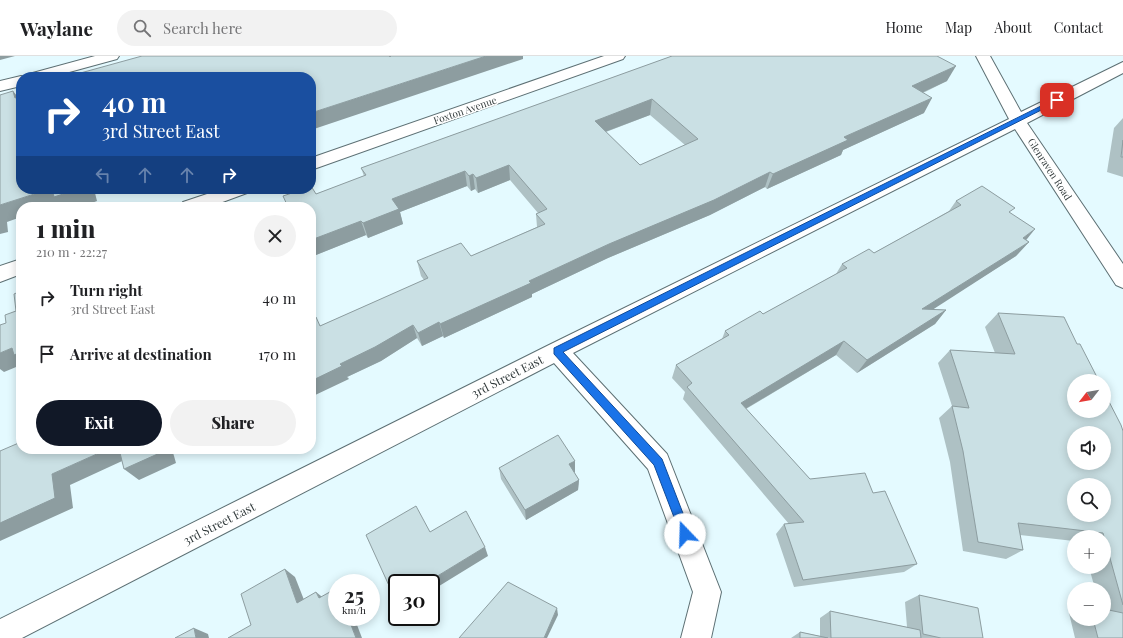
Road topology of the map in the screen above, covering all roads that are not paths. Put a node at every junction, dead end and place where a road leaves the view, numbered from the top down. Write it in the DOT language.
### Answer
graph roads {
  1 [pos="112,56"];
  2 [pos="618,56"];
  3 [pos="982,56"];
  4 [pos="1123,67"];
  5 [pos="53,72"];
  6 [pos="16,82"];
  7 [pos="0,86"];
  8 [pos="1018,121"];
  9 [pos="316,162"];
  10 [pos="227,194"];
  11 [pos="204,202"];
  12 [pos="16,268"];
  13 [pos="0,274"];
  14 [pos="1123,280"];
  15 [pos="557,351"];
  16 [pos="0,634"];
  17 [pos="696,638"];
  1 -- 5 [label="street"];
  2 -- 9 [label="street, Foxton Avenue"];
  3 -- 8 [label="street, Glenraven Road"];
  4 -- 8 [label="street, 3rd Street East"];
  6 -- 7 [label="street"];
  8 -- 14 [label="street, Glenraven Road"];
  8 -- 15 [label="street, 3rd Street East"];
  10 -- 11 [label="street"];
  12 -- 13 [label="street"];
  15 -- 16 [label="street, 3rd Street East"];
  15 -- 17 [label="street"];
}
